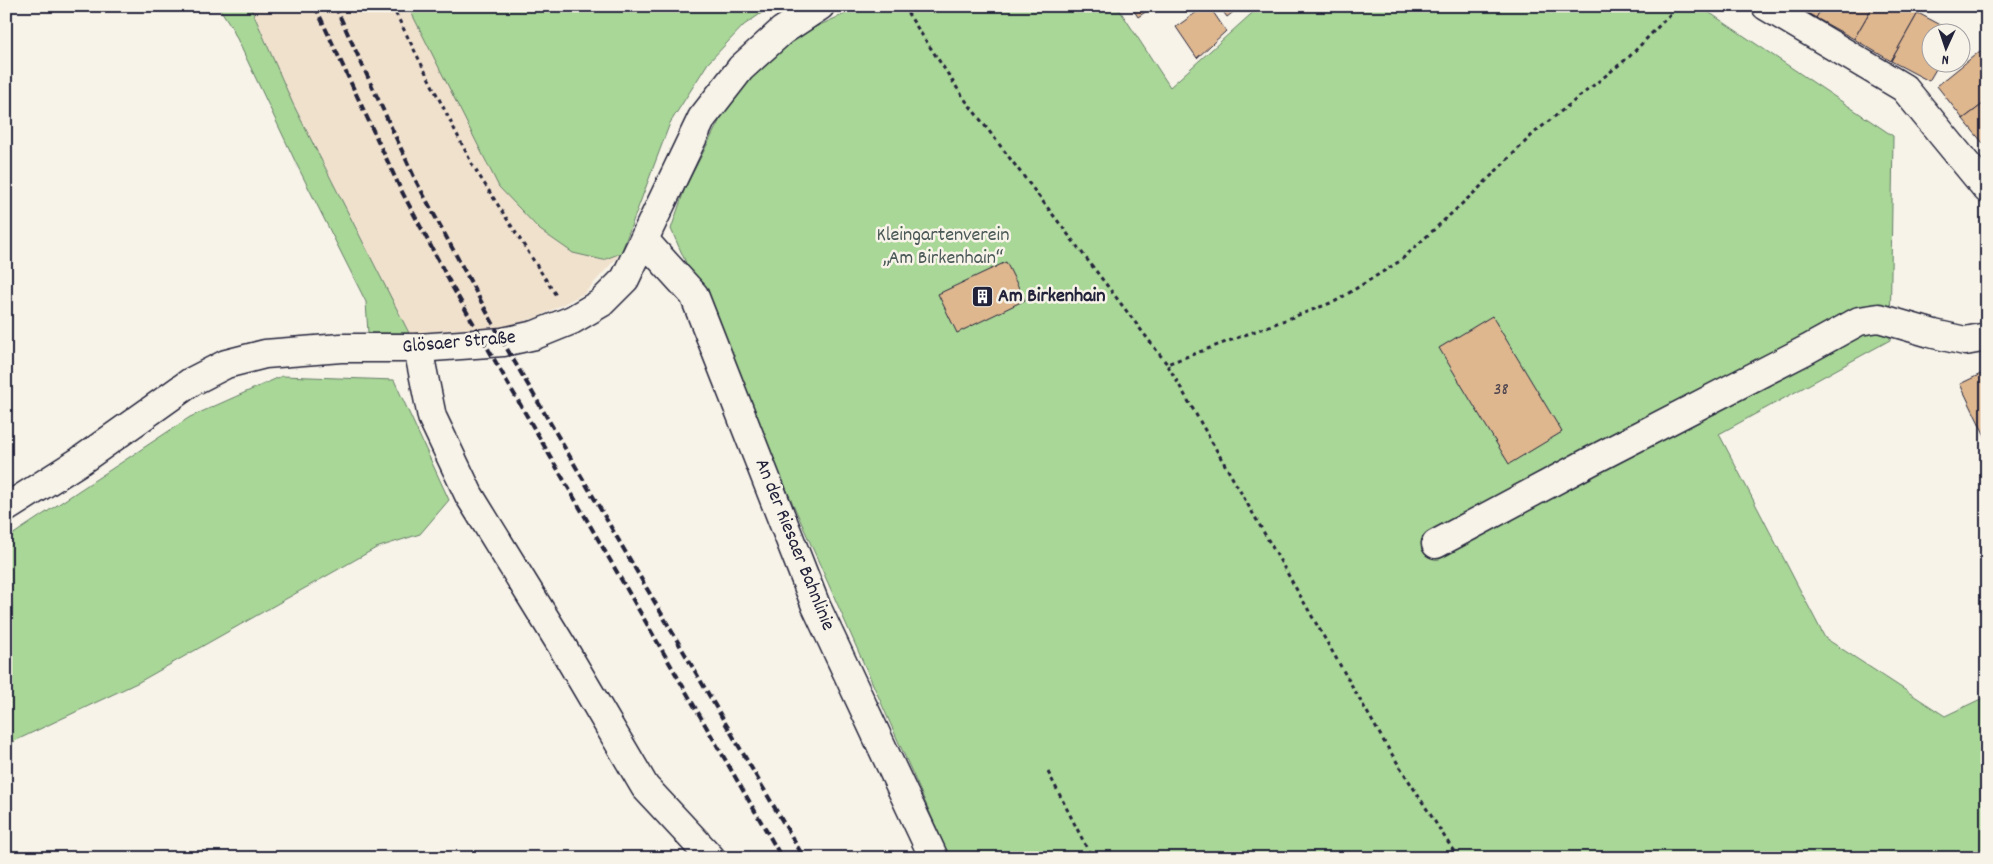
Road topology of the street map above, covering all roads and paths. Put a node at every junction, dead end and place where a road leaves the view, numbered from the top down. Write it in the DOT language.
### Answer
graph roads {
  1 [pos="392,6"];
  2 [pos="820,6"];
  3 [pos="902,6"];
  4 [pos="1678,6"];
  5 [pos="1766,6"];
  6 [pos="1987,189"];
  7 [pos="645,241"];
  8 [pos="572,320"];
  9 [pos="1987,337"];
  10 [pos="418,348"];
  11 [pos="1167,364"];
  12 [pos="6,508"];
  13 [pos="1436,544"];
  14 [pos="1048,772"];
  15 [pos="711,858"];
  16 [pos="934,858"];
  17 [pos="1092,858"];
  18 [pos="1458,858"];
  1 -- 8 [label="path"];
  2 -- 7 [label="street, Glösaer Straße"];
  3 -- 11 [label="path"];
  4 -- 11 [label="path"];
  5 -- 6 [label="street"];
  7 -- 8 [label="street, Glösaer Straße"];
  7 -- 16 [label="street, An der Riesaer Bahnlinie"];
  8 -- 10 [label="street, Glösaer Straße"];
  9 -- 13 [label="street"];
  10 -- 12 [label="street, Glösaer Straße"];
  10 -- 15 [label="street"];
  11 -- 18 [label="path"];
  14 -- 17 [label="path"];
}
